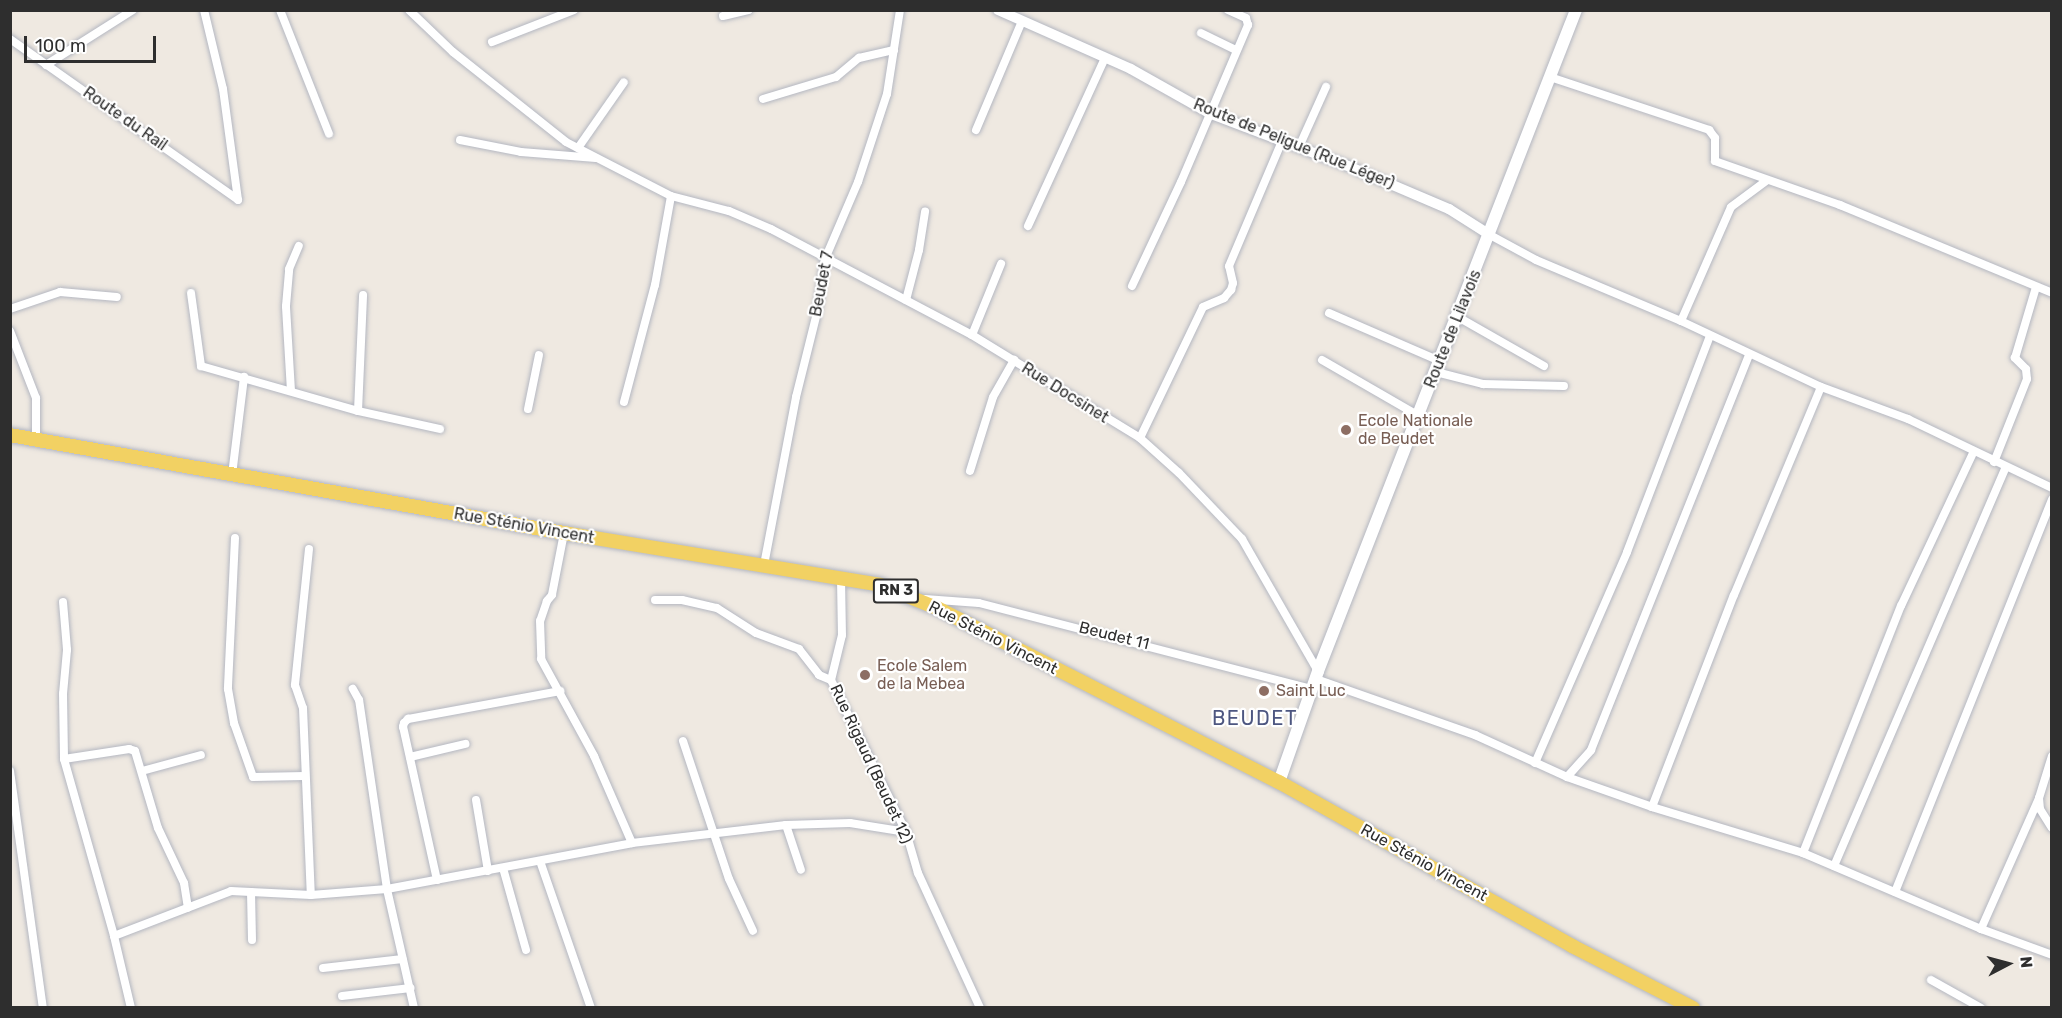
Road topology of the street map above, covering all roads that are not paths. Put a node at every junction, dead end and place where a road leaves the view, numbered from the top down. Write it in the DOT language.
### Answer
graph roads {
  1 [pos="133,10"];
  2 [pos="204,10"];
  3 [pos="280,10"];
  4 [pos="409,10"];
  5 [pos="574,10"];
  6 [pos="748,10"];
  7 [pos="900,10"];
  8 [pos="998,10"];
  9 [pos="1228,10"];
  10 [pos="1576,10"];
  11 [pos="723,16"];
  12 [pos="1022,21"];
  13 [pos="1201,33"];
  14 [pos="10,39"];
  15 [pos="492,42"];
  16 [pos="894,50"];
  17 [pos="1236,50"];
  18 [pos="1105,58"];
  19 [pos="46,65"];
  20 [pos="1550,76"];
  21 [pos="624,82"];
  22 [pos="1326,87"];
  23 [pos="763,99"];
  24 [pos="1209,113"];
  25 [pos="976,130"];
  26 [pos="329,134"];
  27 [pos="460,140"];
  28 [pos="1282,141"];
  29 [pos="1299,147"];
  30 [pos="578,148"];
  31 [pos="600,158"];
  32 [pos="1766,181"];
  33 [pos="671,196"];
  34 [pos="925,211"];
  35 [pos="1028,226"];
  36 [pos="1490,235"];
  37 [pos="299,246"];
  38 [pos="825,259"];
  39 [pos="1001,264"];
  40 [pos="1132,286"];
  41 [pos="2036,287"];
  42 [pos="191,293"];
  43 [pos="2052,294"];
  44 [pos="363,295"];
  45 [pos="117,297"];
  46 [pos="906,300"];
  47 [pos="10,309"];
  48 [pos="1329,313"];
  49 [pos="1458,317"];
  50 [pos="1681,321"];
  51 [pos="10,331"];
  52 [pos="972,335"];
  53 [pos="1710,336"];
  54 [pos="538,355"];
  55 [pos="1749,355"];
  56 [pos="1014,360"];
  57 [pos="1322,360"];
  58 [pos="1544,366"];
  59 [pos="1438,367"];
  60 [pos="244,377"];
  61 [pos="1564,386"];
  62 [pos="1821,387"];
  63 [pos="291,391"];
  64 [pos="624,402"];
  65 [pos="528,409"];
  66 [pos="358,411"];
  67 [pos="1419,416"];
  68 [pos="440,429"];
  69 [pos="10,435"];
  70 [pos="1140,438"];
  71 [pos="36,440"];
  72 [pos="1973,453"];
  73 [pos="1994,462"];
  74 [pos="2006,467"];
  75 [pos="970,471"];
  76 [pos="232,475"];
  77 [pos="2052,488"];
  78 [pos="2052,499"];
  79 [pos="564,533"];
  80 [pos="234,538"];
  81 [pos="309,549"];
  82 [pos="764,565"];
  83 [pos="841,579"];
  84 [pos="914,598"];
  85 [pos="655,600"];
  86 [pos="63,602"];
  87 [pos="831,680"];
  88 [pos="1315,680"];
  89 [pos="352,689"];
  90 [pos="560,692"];
  91 [pos="683,741"];
  92 [pos="465,744"];
  93 [pos="201,755"];
  94 [pos="410,756"];
  95 [pos="2052,756"];
  96 [pos="64,759"];
  97 [pos="1535,763"];
  98 [pos="10,771"];
  99 [pos="142,771"];
  100 [pos="305,776"];
  101 [pos="1567,777"];
  102 [pos="1279,782"];
  103 [pos="2039,798"];
  104 [pos="476,800"];
  105 [pos="1652,807"];
  106 [pos="786,825"];
  107 [pos="2052,828"];
  108 [pos="906,832"];
  109 [pos="714,834"];
  110 [pos="632,843"];
  111 [pos="1803,853"];
  112 [pos="540,861"];
  113 [pos="1834,866"];
  114 [pos="503,868"];
  115 [pos="801,870"];
  116 [pos="488,871"];
  117 [pos="437,880"];
  118 [pos="387,889"];
  119 [pos="251,892"];
  120 [pos="1895,892"];
  121 [pos="310,895"];
  122 [pos="188,908"];
  123 [pos="1981,929"];
  124 [pos="753,931"];
  125 [pos="114,936"];
  126 [pos="252,940"];
  127 [pos="526,950"];
  128 [pos="2052,954"];
  129 [pos="402,959"];
  130 [pos="323,968"];
  131 [pos="1931,980"];
  132 [pos="411,988"];
  133 [pos="342,996"];
  134 [pos="43,1008"];
  135 [pos="131,1008"];
  136 [pos="414,1008"];
  137 [pos="591,1008"];
  138 [pos="980,1008"];
  139 [pos="1693,1008"];
  140 [pos="1981,1008"];
  1 -- 19 [label="street"];
  2 -- 19 [label="street, Route du Rail"];
  3 -- 26 [label="street"];
  4 -- 30 [label="street, Rue Docsinet"];
  5 -- 15 [label="street"];
  6 -- 11 [label="street"];
  7 -- 16 [label="street, Beudet 7"];
  8 -- 12 [label="street, Route de Peligue (Rue Léger)"];
  9 -- 17 [label="street"];
  10 -- 20 [label="main road, Route de Lilavois"];
  12 -- 18 [label="street, Route de Peligue (Rue Léger)"];
  12 -- 25 [label="street"];
  13 -- 17 [label="street"];
  14 -- 19 [label="street, Route du Rail"];
  16 -- 23 [label="street"];
  16 -- 38 [label="street, Beudet 7"];
  17 -- 24 [label="street"];
  18 -- 24 [label="street, Route de Peligue (Rue Léger)"];
  18 -- 35 [label="street"];
  20 -- 32 [label="street"];
  20 -- 36 [label="main road, Route de Lilavois"];
  21 -- 30 [label="street"];
  22 -- 29 [label="street"];
  24 -- 28 [label="street, Route de Peligue (Rue Léger)"];
  24 -- 40 [label="street"];
  27 -- 31 [label="street"];
  28 -- 29 [label="street, Route de Peligue (Rue Léger)"];
  28 -- 70 [label="street"];
  29 -- 36 [label="street, Route de Peligue (Rue Léger)"];
  30 -- 31 [label="street, Rue Docsinet"];
  31 -- 33 [label="street, Rue Docsinet"];
  32 -- 41 [label="street"];
  32 -- 50 [label="street"];
  33 -- 38 [label="street, Rue Docsinet"];
  33 -- 64 [label="street"];
  34 -- 46 [label="street"];
  36 -- 49 [label="main road, Route de Lilavois"];
  36 -- 50 [label="street"];
  37 -- 63 [label="street"];
  38 -- 46 [label="street, Rue Docsinet"];
  38 -- 82 [label="street, Beudet 7"];
  39 -- 52 [label="street"];
  41 -- 43 [label="street"];
  41 -- 73 [label="street"];
  42 -- 60 [label="street"];
  44 -- 66 [label="street"];
  45 -- 47 [label="street"];
  46 -- 52 [label="street, Rue Docsinet"];
  48 -- 59 [label="street"];
  49 -- 58 [label="street"];
  49 -- 59 [label="main road, Route de Lilavois"];
  50 -- 53 [label="street"];
  51 -- 71 [label="street"];
  52 -- 56 [label="street, Rue Docsinet"];
  53 -- 55 [label="street"];
  53 -- 97 [label="street"];
  54 -- 65 [label="street"];
  55 -- 62 [label="street"];
  55 -- 101 [label="street"];
  56 -- 70 [label="street, Rue Docsinet"];
  56 -- 75 [label="street"];
  57 -- 67 [label="street"];
  59 -- 61 [label="street"];
  59 -- 67 [label="main road, Route de Lilavois"];
  60 -- 63 [label="street"];
  60 -- 76 [label="street"];
  62 -- 72 [label="street"];
  62 -- 105 [label="street"];
  63 -- 66 [label="street"];
  66 -- 68 [label="street"];
  67 -- 88 [label="main road, Route de Lilavois"];
  69 -- 71 [label="main road, Rue Sténio Vincent / RN 3"];
  70 -- 88 [label="street, Rue Docsinet"];
  71 -- 76 [label="main road, Rue Sténio Vincent / RN 3"];
  72 -- 73 [label="street"];
  72 -- 111 [label="street"];
  73 -- 74 [label="street"];
  74 -- 77 [label="street"];
  74 -- 113 [label="street"];
  76 -- 79 [label="main road, Rue Sténio Vincent / RN 3"];
  78 -- 120 [label="street"];
  79 -- 82 [label="main road, Rue Sténio Vincent / RN 3"];
  79 -- 90 [label="street"];
  80 -- 100 [label="street"];
  81 -- 100 [label="street"];
  82 -- 83 [label="main road, Rue Sténio Vincent / RN 3"];
  83 -- 84 [label="main road, Rue Sténio Vincent / RN 3"];
  83 -- 87 [label="street, Rue Rigaud (Beudet 12)"];
  84 -- 88 [label="street, Beudet 11"];
  84 -- 102 [label="main road, Rue Sténio Vincent / RN 3"];
  85 -- 87 [label="street"];
  86 -- 96 [label="street"];
  87 -- 108 [label="street, Rue Rigaud (Beudet 12)"];
  88 -- 97 [label="street, Beudet 11"];
  88 -- 102 [label="main road, Route de Lilavois"];
  89 -- 118 [label="street"];
  90 -- 94 [label="street"];
  90 -- 110 [label="street"];
  91 -- 109 [label="street"];
  92 -- 94 [label="street"];
  93 -- 99 [label="street"];
  94 -- 117 [label="street"];
  95 -- 103 [label="street"];
  96 -- 99 [label="street"];
  96 -- 125 [label="street"];
  97 -- 101 [label="street, Beudet 11"];
  98 -- 134 [label="street"];
  99 -- 122 [label="street"];
  100 -- 121 [label="street"];
  101 -- 105 [label="street, Beudet 11"];
  102 -- 139 [label="main road, Rue Sténio Vincent / RN 3"];
  103 -- 107 [label="street"];
  103 -- 123 [label="street"];
  104 -- 116 [label="street"];
  105 -- 111 [label="street, Beudet 11"];
  106 -- 108 [label="street"];
  106 -- 109 [label="street"];
  106 -- 115 [label="street"];
  108 -- 138 [label="street, Rue Rigaud (Beudet 12)"];
  109 -- 110 [label="street"];
  109 -- 124 [label="street"];
  110 -- 112 [label="street"];
  111 -- 113 [label="street, Beudet 11"];
  112 -- 114 [label="street"];
  112 -- 137 [label="street"];
  113 -- 120 [label="street, Beudet 11"];
  114 -- 116 [label="street"];
  114 -- 127 [label="street"];
  116 -- 117 [label="street"];
  117 -- 118 [label="street"];
  118 -- 121 [label="street"];
  118 -- 129 [label="street"];
  119 -- 121 [label="street"];
  119 -- 122 [label="street"];
  119 -- 126 [label="street"];
  120 -- 123 [label="street, Beudet 11"];
  122 -- 125 [label="street"];
  123 -- 128 [label="street, Beudet 11"];
  125 -- 135 [label="street"];
  129 -- 130 [label="street"];
  129 -- 132 [label="street"];
  131 -- 140 [label="street"];
  132 -- 133 [label="street"];
  132 -- 136 [label="street"];
}
